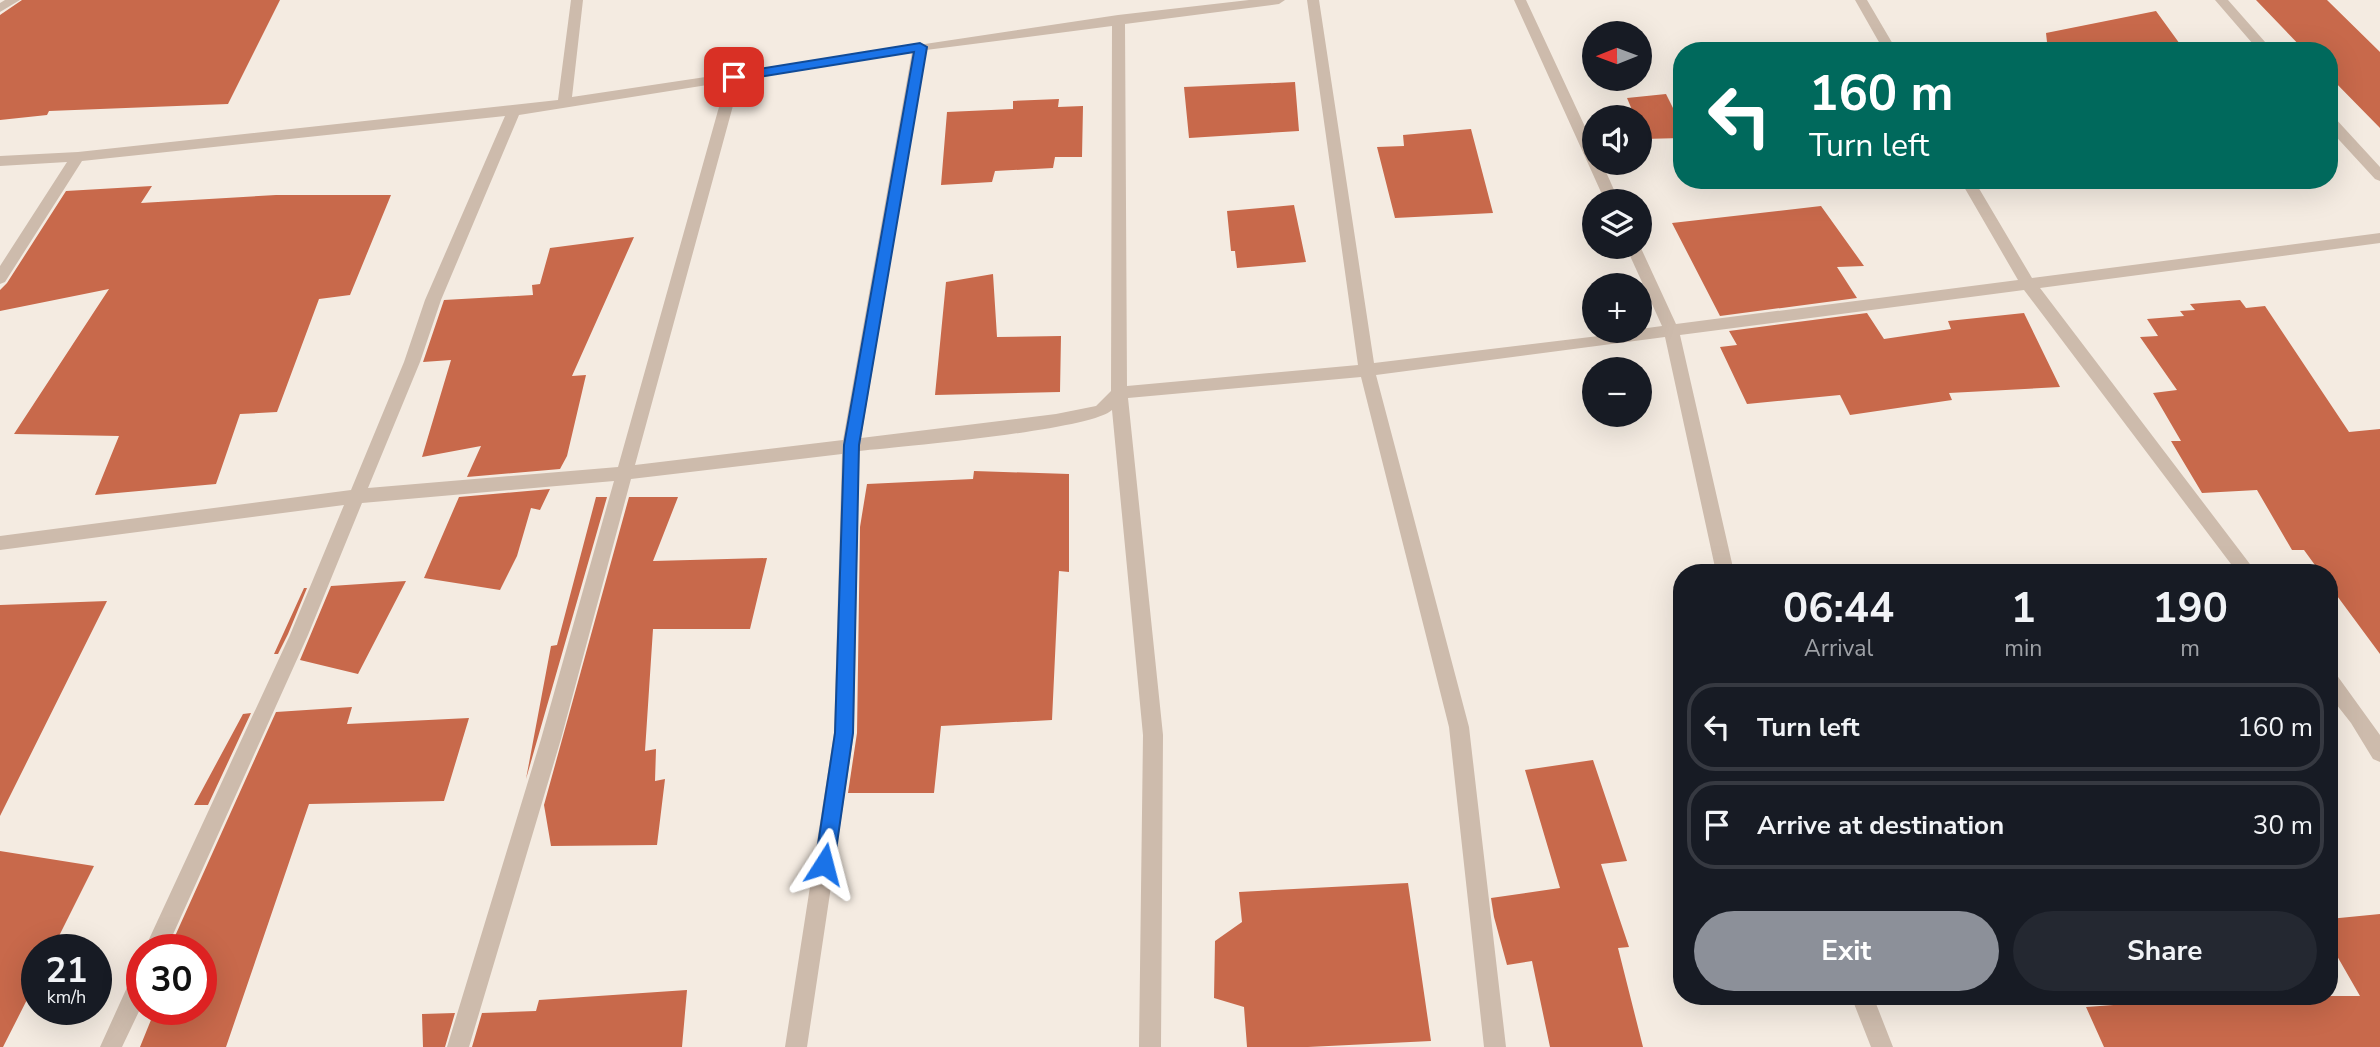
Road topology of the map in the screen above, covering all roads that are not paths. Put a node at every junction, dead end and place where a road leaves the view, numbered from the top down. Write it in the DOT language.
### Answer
graph roads {
  1 [pos="14,0"];
  2 [pos="577,0"];
  3 [pos="1279,0"];
  4 [pos="1313,0"];
  5 [pos="1520,0"];
  6 [pos="1861,0"];
  7 [pos="2221,0"];
  8 [pos="0,8"];
  9 [pos="1118,19"];
  10 [pos="1886,42"];
  11 [pos="2259,42"];
  12 [pos="920,47"];
  13 [pos="734,77"];
  14 [pos="564,103"];
  15 [pos="514,111"];
  16 [pos="2338,130"];
  17 [pos="1582,134"];
  18 [pos="78,157"];
  19 [pos="0,161"];
  20 [pos="2380,176"];
  21 [pos="1972,189"];
  22 [pos="2380,238"];
  23 [pos="1639,259"];
  24 [pos="0,278"];
  25 [pos="2029,285"];
  26 [pos="1671,329"];
  27 [pos="1367,370"];
  28 [pos="1119,393"];
  29 [pos="852,445"];
  30 [pos="626,473"];
  31 [pos="357,496"];
  32 [pos="0,543"];
  33 [pos="1723,564"];
  34 [pos="2241,564"];
  35 [pos="2338,691"];
  36 [pos="2380,753"];
  37 [pos="162,934"];
  38 [pos="1866,1005"];
  39 [pos="126,1015"];
  40 [pos="111,1047"];
  41 [pos="458,1047"];
  42 [pos="796,1047"];
  43 [pos="1150,1047"];
  44 [pos="1495,1047"];
  45 [pos="1882,1047"];
  1 -- 8 [label="street"];
  2 -- 14 [label="street"];
  3 -- 9 [label="street"];
  4 -- 27 [label="street"];
  5 -- 17 [label="street"];
  6 -- 10 [label="street"];
  7 -- 11 [label="street"];
  9 -- 12 [label="street"];
  9 -- 28 [label="street"];
  12 -- 13 [label="street"];
  12 -- 29 [label="street"];
  13 -- 14 [label="street"];
  13 -- 30 [label="street"];
  14 -- 15 [label="street"];
  15 -- 18 [label="street"];
  15 -- 31 [label="street"];
  16 -- 20 [label="street"];
  18 -- 19 [label="street"];
  18 -- 24 [label="street"];
  21 -- 25 [label="street"];
  22 -- 25 [label="street"];
  23 -- 26 [label="street"];
  25 -- 26 [label="street"];
  25 -- 34 [label="street"];
  26 -- 27 [label="street"];
  26 -- 33 [label="street"];
  27 -- 28 [label="street"];
  27 -- 44 [label="street"];
  28 -- 29 [label="street"];
  28 -- 43 [label="street"];
  29 -- 30 [label="street"];
  29 -- 42 [label="street"];
  30 -- 31 [label="street"];
  30 -- 41 [label="street"];
  31 -- 32 [label="street"];
  31 -- 37 [label="street"];
  35 -- 36 [label="street"];
  38 -- 45 [label="street"];
  39 -- 40 [label="street"];
}
